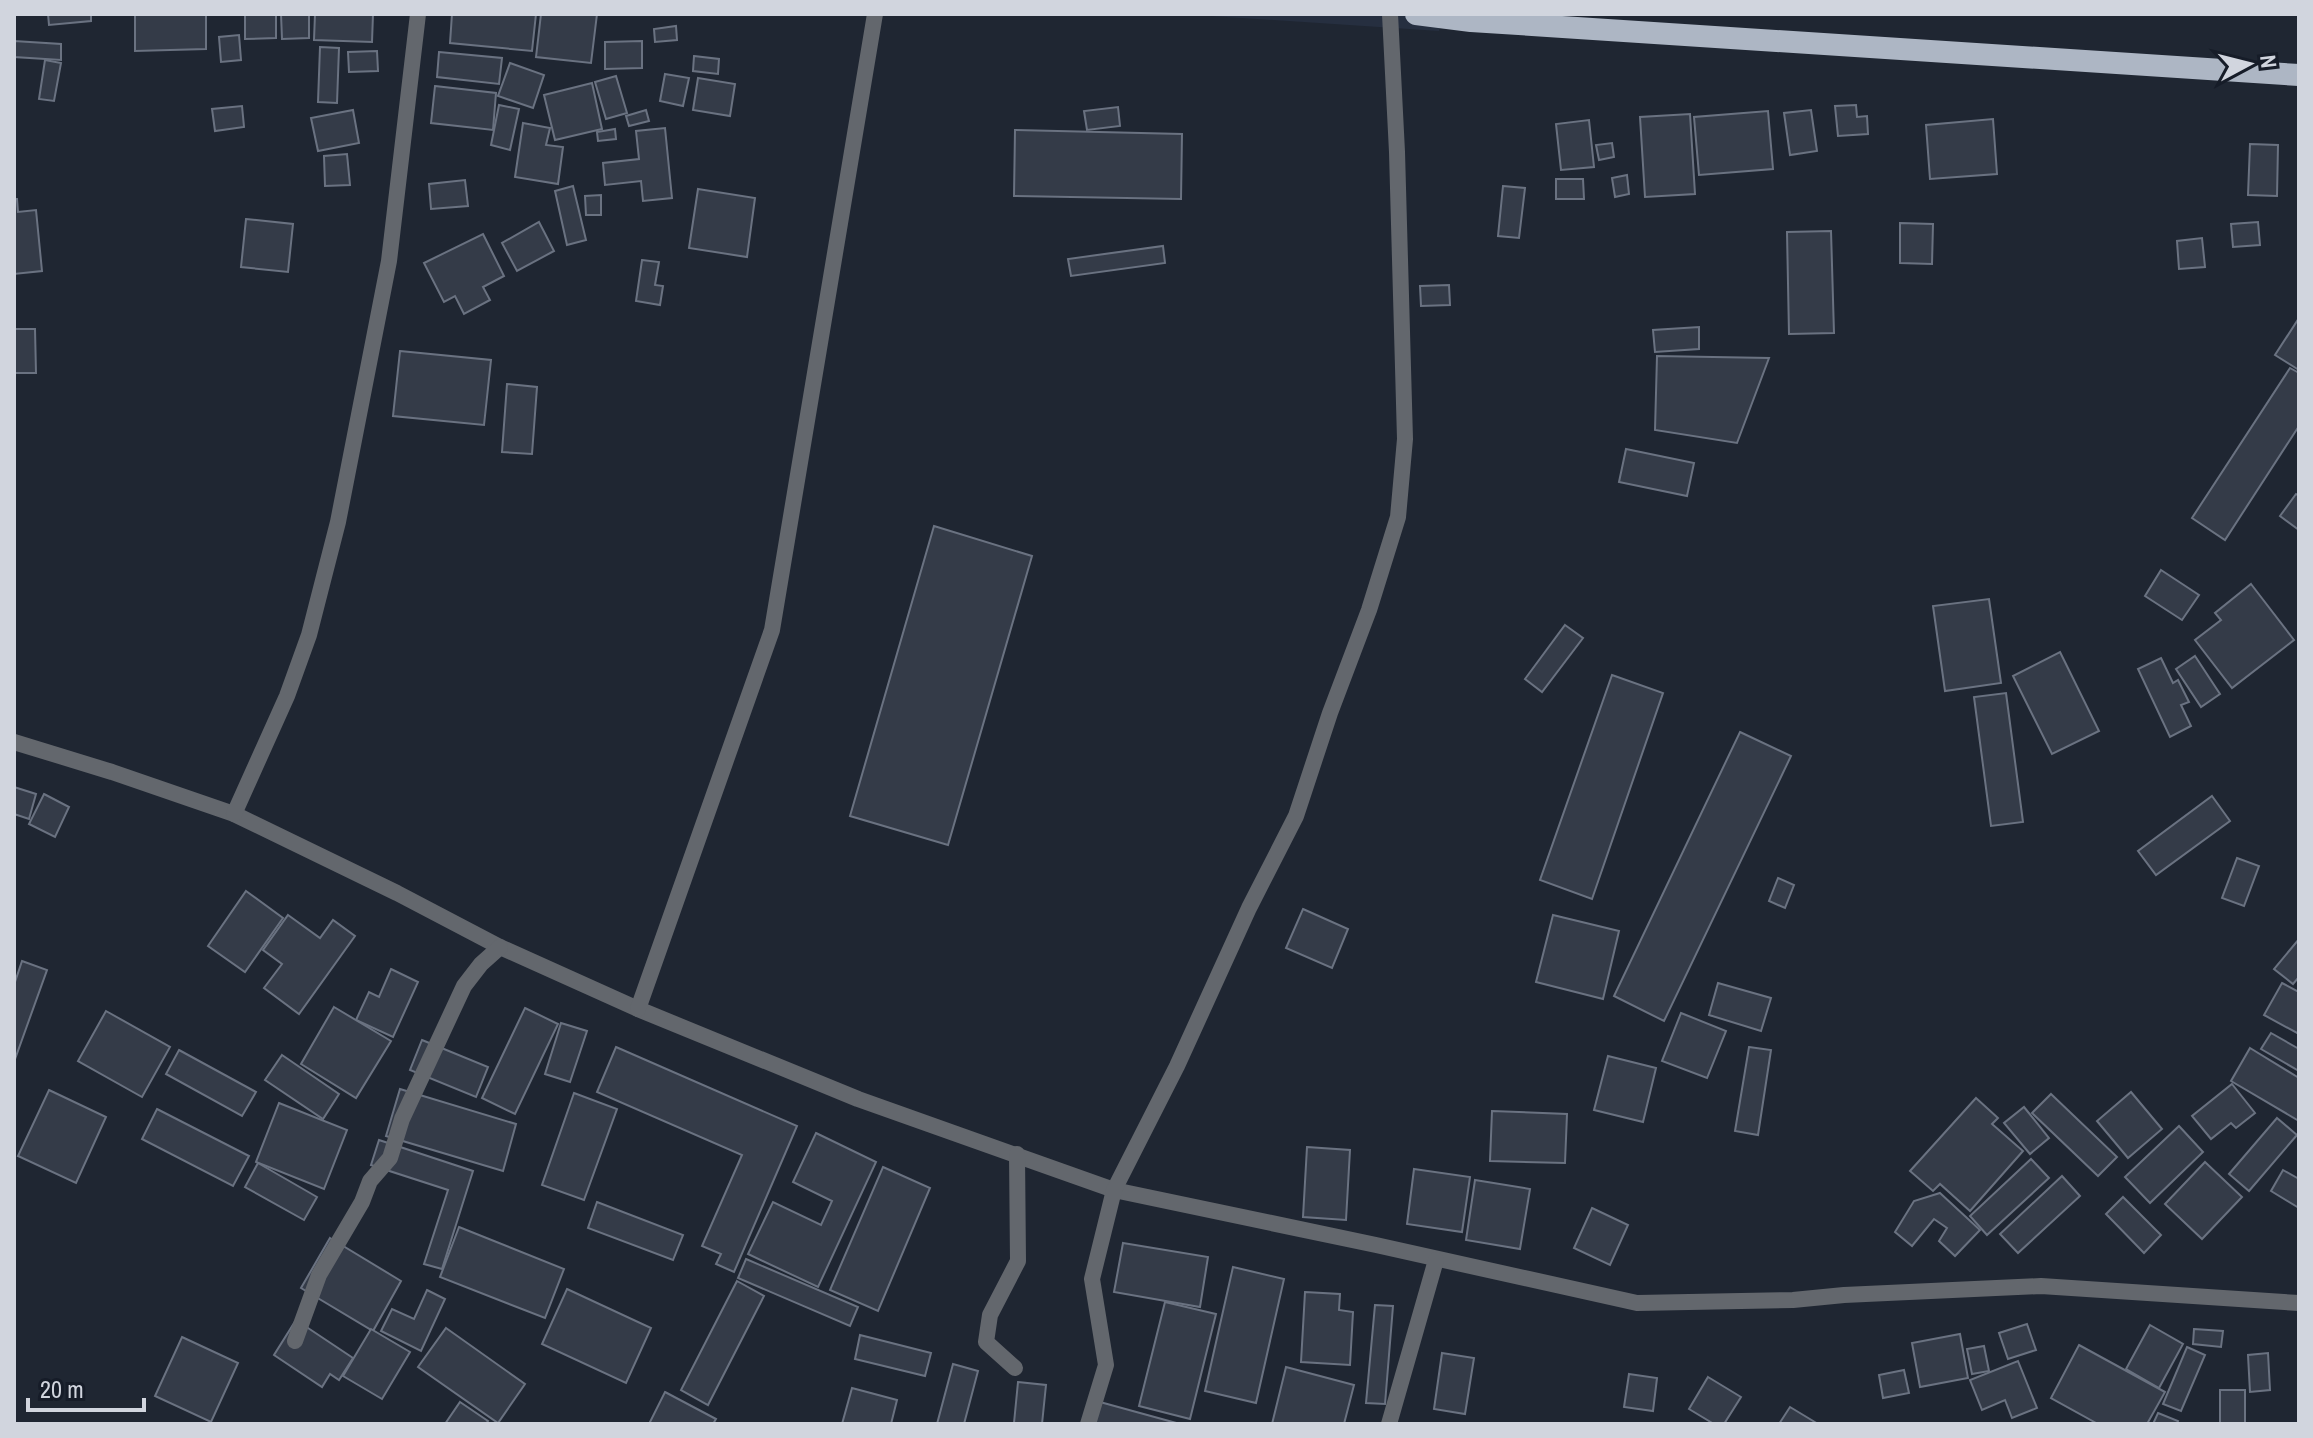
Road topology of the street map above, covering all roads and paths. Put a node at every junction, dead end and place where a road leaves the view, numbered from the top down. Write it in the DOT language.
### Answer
graph roads {
  1 [pos="418,14"];
  2 [pos="875,14"];
  3 [pos="1390,14"];
  4 [pos="1416,14"];
  5 [pos="1472,18"];
  6 [pos="2299,75"];
  7 [pos="14,742"];
  8 [pos="234,814"];
  9 [pos="500,947"];
  10 [pos="638,1009"];
  11 [pos="1017,1154"];
  12 [pos="1114,1190"];
  13 [pos="1436,1260"];
  14 [pos="2299,1303"];
  15 [pos="295,1341"];
  16 [pos="1015,1368"];
  17 [pos="1088,1424"];
  18 [pos="1389,1424"];
  1 -- 8 [label="street"];
  2 -- 10 [label="street"];
  3 -- 12 [label="street"];
  4 -- 5 [label="highway"];
  5 -- 6 [label="highway"];
  7 -- 8 [label="street"];
  8 -- 9 [label="street"];
  9 -- 10 [label="street"];
  9 -- 15 [label="street"];
  10 -- 11 [label="street"];
  11 -- 12 [label="street"];
  11 -- 16 [label="street"];
  12 -- 13 [label="street"];
  12 -- 17 [label="street"];
  13 -- 14 [label="street"];
  13 -- 18 [label="street"];
}
